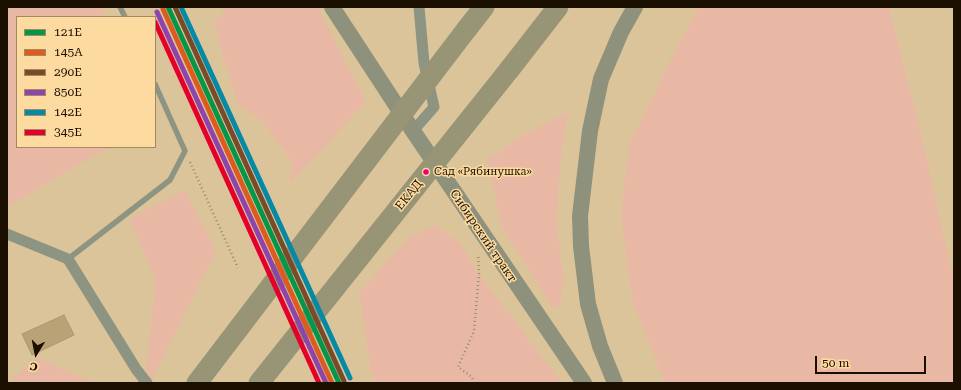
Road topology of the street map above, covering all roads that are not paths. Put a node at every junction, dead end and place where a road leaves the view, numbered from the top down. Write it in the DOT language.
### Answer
graph roads {
  1 [pos="120,7"];
  2 [pos="332,7"];
  3 [pos="419,7"];
  4 [pos="484,7"];
  5 [pos="558,7"];
  6 [pos="635,7"];
  7 [pos="124,16"];
  8 [pos="156,86"];
  9 [pos="413,131"];
  10 [pos="7,234"];
  11 [pos="68,259"];
  12 [pos="147,383"];
  13 [pos="197,383"];
  14 [pos="259,383"];
  15 [pos="584,383"];
  16 [pos="614,383"];
  1 -- 7 [label="lane"];
  2 -- 9 [label="main road, Сибирский тракт"];
  3 -- 9 [label="street"];
  4 -- 13 [label="highway, bridge"];
  5 -- 14 [label="highway, ЕКАД, bridge"];
  6 -- 16 [label="main road"];
  8 -- 11 [label="lane"];
  9 -- 15 [label="main road, Сибирский тракт"];
  10 -- 11 [label="street"];
  11 -- 12 [label="street"];
}
